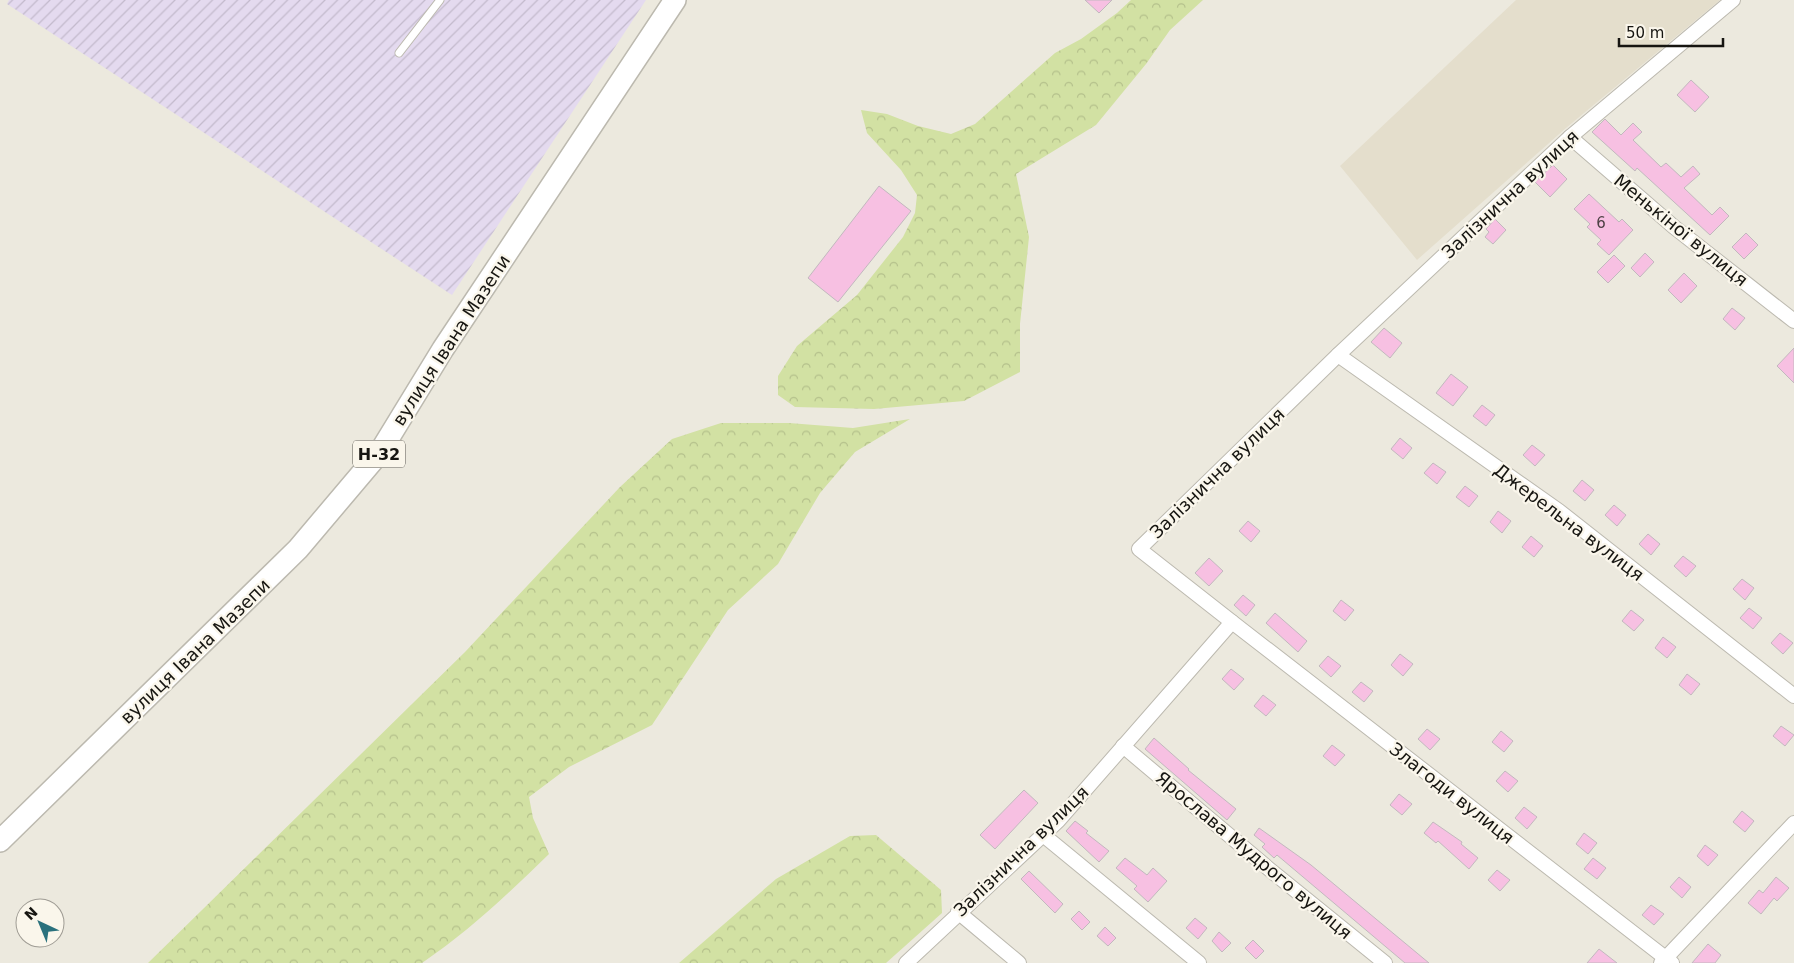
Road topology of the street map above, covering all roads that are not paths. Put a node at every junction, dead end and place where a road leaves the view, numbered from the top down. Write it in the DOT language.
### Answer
graph roads {
  1 [pos="440,0"];
  2 [pos="675,0"];
  3 [pos="1733,0"];
  4 [pos="399,53"];
  5 [pos="1570,137"];
  6 [pos="1794,320"];
  7 [pos="1338,355"];
  8 [pos="1232,622"];
  9 [pos="1794,696"];
  10 [pos="1123,746"];
  11 [pos="1794,823"];
  12 [pos="1042,834"];
  13 [pos="0,841"];
  14 [pos="958,912"];
  15 [pos="1666,961"];
  16 [pos="906,963"];
  17 [pos="1019,963"];
  18 [pos="1199,963"];
  19 [pos="1385,963"];
  1 -- 4 [label="lane"];
  2 -- 13 [label="main road, вулиця Івана Мазепи / Н-32"];
  3 -- 5 [label="street, Залізнична вулиця"];
  5 -- 6 [label="street, Менькіної вулиця"];
  5 -- 7 [label="street, Залізнична вулиця"];
  7 -- 8 [label="street, Залізнична вулиця"];
  7 -- 9 [label="street, Джерельна вулиця"];
  8 -- 10 [label="street, Залізнична вулиця"];
  8 -- 15 [label="street, Злагоди вулиця"];
  10 -- 12 [label="street, Залізнична вулиця"];
  10 -- 19 [label="street, Ярослава Мудрого вулиця"];
  11 -- 15 [label="street"];
  12 -- 14 [label="street, Залізнична вулиця"];
  12 -- 18 [label="street"];
  14 -- 16 [label="street, Залізнична вулиця"];
  14 -- 17 [label="street"];
}
